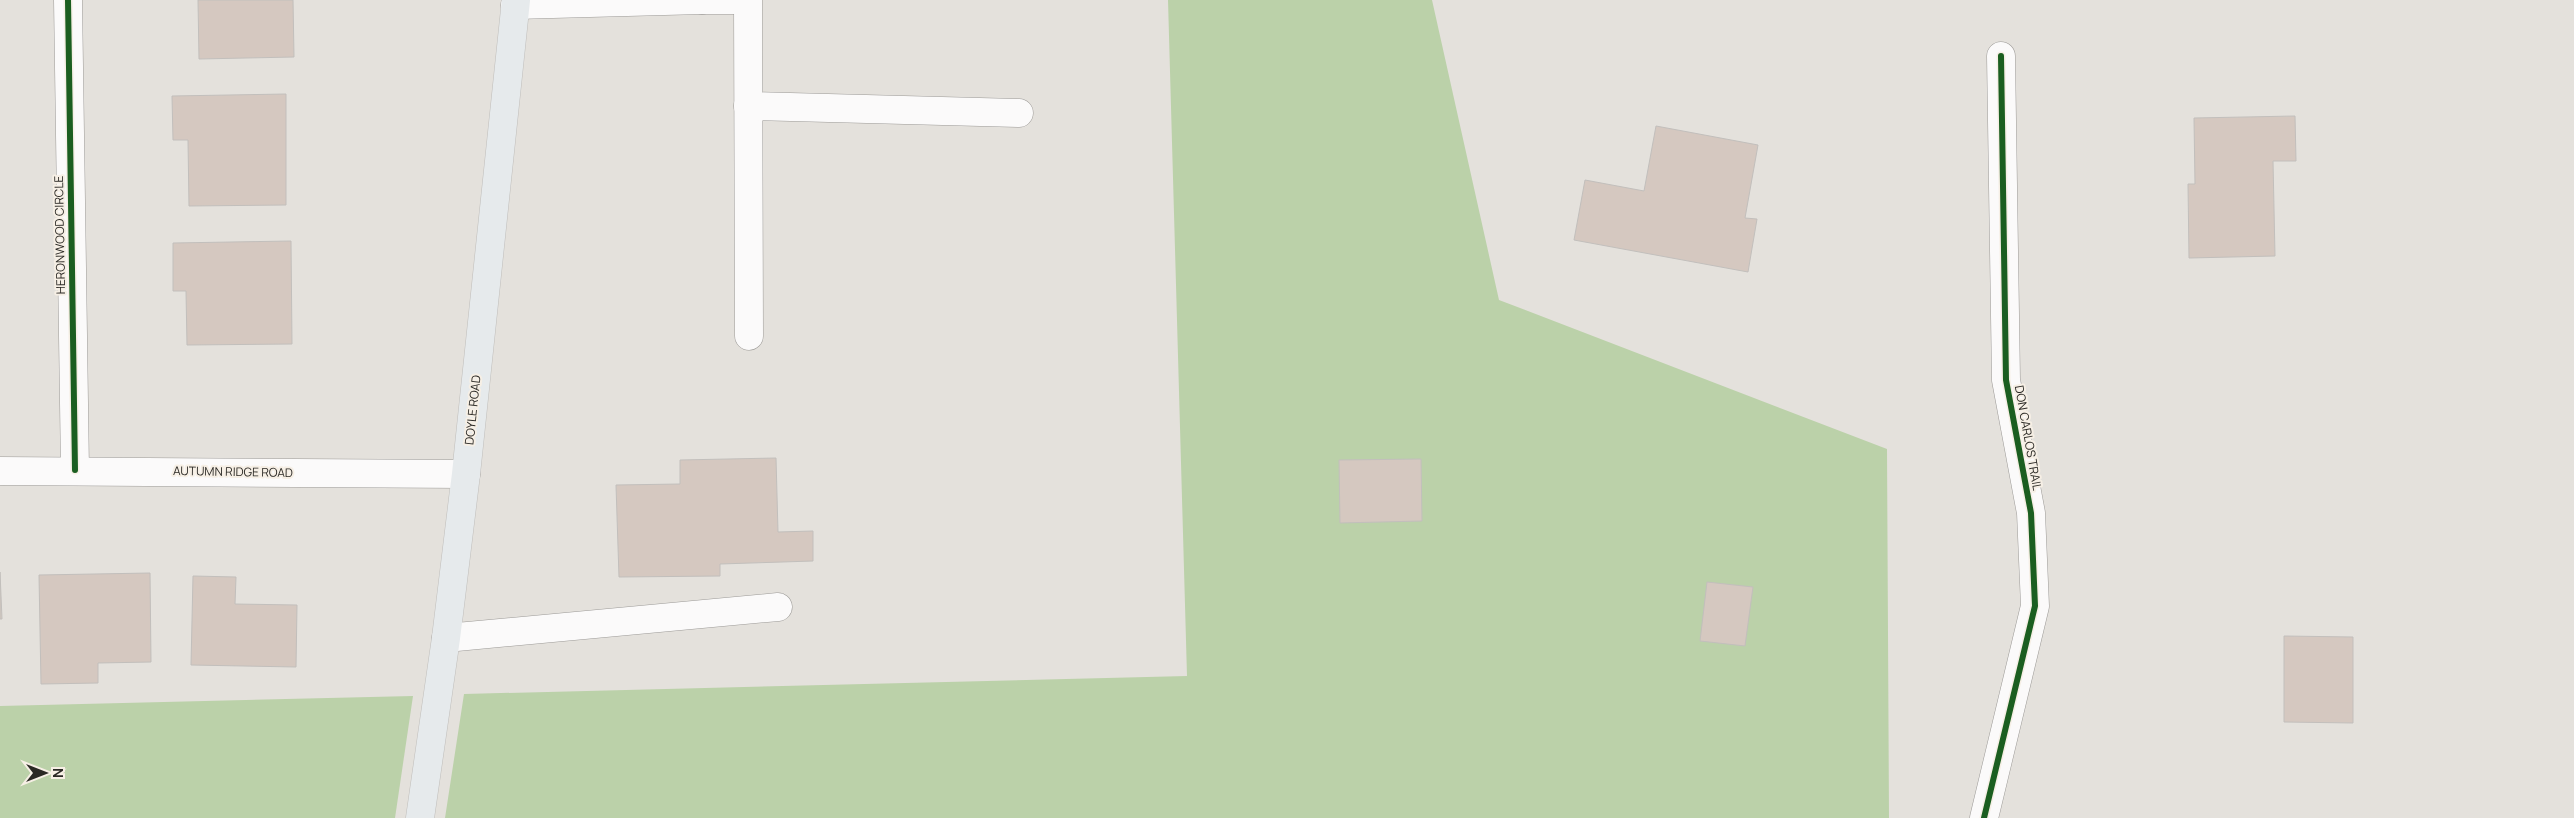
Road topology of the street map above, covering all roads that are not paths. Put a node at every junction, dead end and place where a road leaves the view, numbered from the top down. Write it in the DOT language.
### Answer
graph roads {
  1 [pos="68,0"];
  2 [pos="702,0"];
  3 [pos="735,0"];
  4 [pos="748,0"];
  5 [pos="516,2"];
  6 [pos="2001,56"];
  7 [pos="748,106"];
  8 [pos="1019,113"];
  9 [pos="749,336"];
  10 [pos="75,470"];
  11 [pos="0,471"];
  12 [pos="466,474"];
  13 [pos="778,607"];
  14 [pos="446,638"];
  15 [pos="420,818"];
  16 [pos="1984,818"];
  1 -- 10 [label="street, HERONWOOD CIRCLE"];
  2 -- 3 [label="street"];
  2 -- 5 [label="street"];
  4 -- 7 [label="street"];
  5 -- 12 [label="main road, DOYLE ROAD"];
  6 -- 16 [label="street, DON CARLOS TRAIL"];
  7 -- 8 [label="street"];
  7 -- 9 [label="street"];
  10 -- 11 [label="street, AUTUMN RIDGE ROAD"];
  10 -- 12 [label="street, AUTUMN RIDGE ROAD"];
  12 -- 14 [label="main road, DOYLE ROAD"];
  13 -- 14 [label="street"];
  14 -- 15 [label="main road, DOYLE ROAD"];
}
